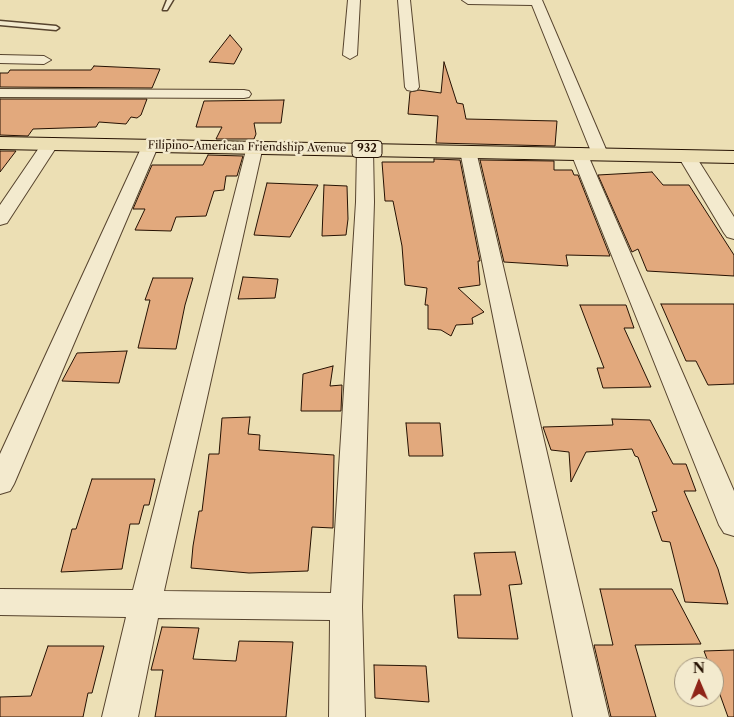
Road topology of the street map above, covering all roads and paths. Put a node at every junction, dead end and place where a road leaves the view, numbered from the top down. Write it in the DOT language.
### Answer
graph roads {
  1 [pos="170,0"];
  2 [pos="354,0"];
  3 [pos="404,0"];
  4 [pos="468,0"];
  5 [pos="498,0"];
  6 [pos="536,1"];
  7 [pos="165,9"];
  8 [pos="0,24"];
  9 [pos="56,28"];
  10 [pos="350,55"];
  11 [pos="0,59"];
  12 [pos="44,60"];
  13 [pos="412,86"];
  14 [pos="0,93"];
  15 [pos="244,94"];
  16 [pos="0,143"];
  17 [pos="51,143"];
  18 [pos="152,144"];
  19 [pos="255,146"];
  20 [pos="365,149"];
  21 [pos="468,151"];
  22 [pos="590,154"];
  23 [pos="687,156"];
  24 [pos="734,157"];
  25 [pos="0,220"];
  26 [pos="734,233"];
  27 [pos="0,484"];
  28 [pos="734,525"];
  29 [pos="0,602"];
  30 [pos="145,604"];
  31 [pos="346,607"];
  32 [pos="120,717"];
  33 [pos="347,717"];
  34 [pos="591,717"];
  1 -- 7 [label="lane"];
  2 -- 10 [label="street"];
  3 -- 13 [label="street"];
  4 -- 5 [label="street"];
  5 -- 6 [label="street"];
  6 -- 22 [label="street"];
  8 -- 9 [label="lane"];
  11 -- 12 [label="street"];
  14 -- 15 [label="street"];
  16 -- 17 [label="main road, Filipino-American Friendship Avenue / 932"];
  17 -- 18 [label="main road, Filipino-American Friendship Avenue / 932"];
  17 -- 25 [label="street"];
  18 -- 19 [label="main road, Filipino-American Friendship Avenue / 932"];
  18 -- 27 [label="street"];
  19 -- 20 [label="main road, Filipino-American Friendship Avenue / 932"];
  19 -- 30 [label="street"];
  20 -- 21 [label="main road, Filipino-American Friendship Avenue / 932"];
  20 -- 31 [label="street"];
  21 -- 22 [label="main road, Filipino-American Friendship Avenue / 932"];
  21 -- 34 [label="street"];
  22 -- 23 [label="main road, Filipino-American Friendship Avenue / 932"];
  22 -- 28 [label="street"];
  23 -- 24 [label="main road, Filipino-American Friendship Avenue / 932"];
  23 -- 26 [label="street"];
  29 -- 30 [label="street"];
  30 -- 31 [label="street"];
  30 -- 32 [label="street"];
  31 -- 33 [label="street"];
}
